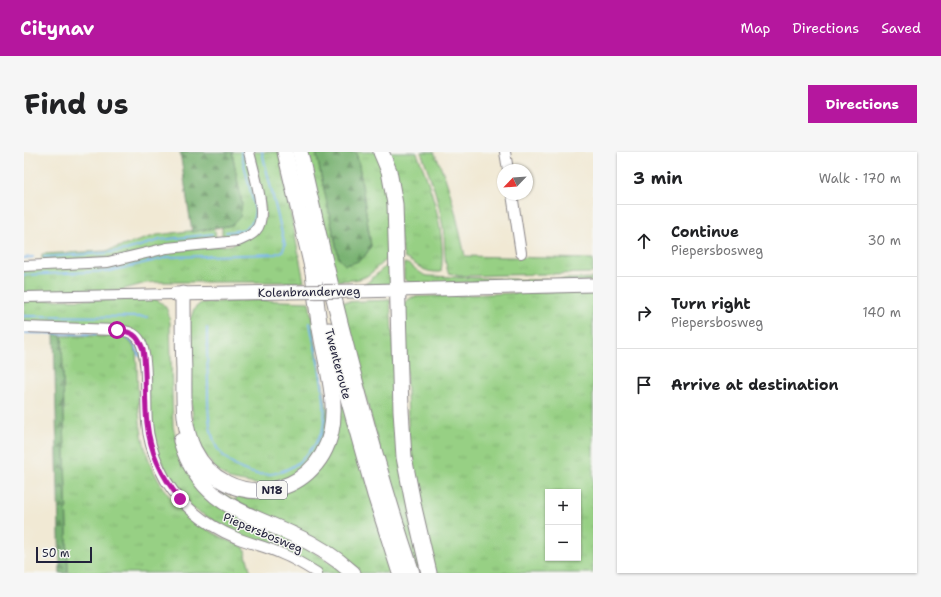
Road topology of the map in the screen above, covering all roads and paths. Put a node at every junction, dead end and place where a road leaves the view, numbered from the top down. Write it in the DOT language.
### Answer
graph roads {
  1 [pos="249,152"];
  2 [pos="285,152"];
  3 [pos="300,152"];
  4 [pos="381,152"];
  5 [pos="505,152"];
  6 [pos="507,164"];
  7 [pos="513,200"];
  8 [pos="520,252"];
  9 [pos="24,266"];
  10 [pos="313,271"];
  11 [pos="593,285"];
  12 [pos="398,290"];
  13 [pos="179,294"];
  14 [pos="24,297"];
  15 [pos="24,327"];
  16 [pos="317,573"];
  17 [pos="353,573"];
  18 [pos="400,573"];
  19 [pos="412,573"];
  20 [pos="429,573"];
  1 -- 9 [label="street"];
  2 -- 10 [label="highway, Twenteroute / N18"];
  3 -- 19 [label="highway, Twenteroute"];
  4 -- 12 [label="highway"];
  5 -- 6 [label="street"];
  7 -- 8 [label="street"];
  10 -- 13 [label="highway, N18"];
  10 -- 18 [label="highway, Twenteroute / N18"];
  11 -- 12 [label="main road, Kolenbranderweg"];
  12 -- 13 [label="main road, Kolenbranderweg, bridge"];
  12 -- 20 [label="highway"];
  13 -- 14 [label="street, Kolenbranderweg"];
  13 -- 17 [label="highway"];
  15 -- 16 [label="street, Piepersbosweg"];
}
